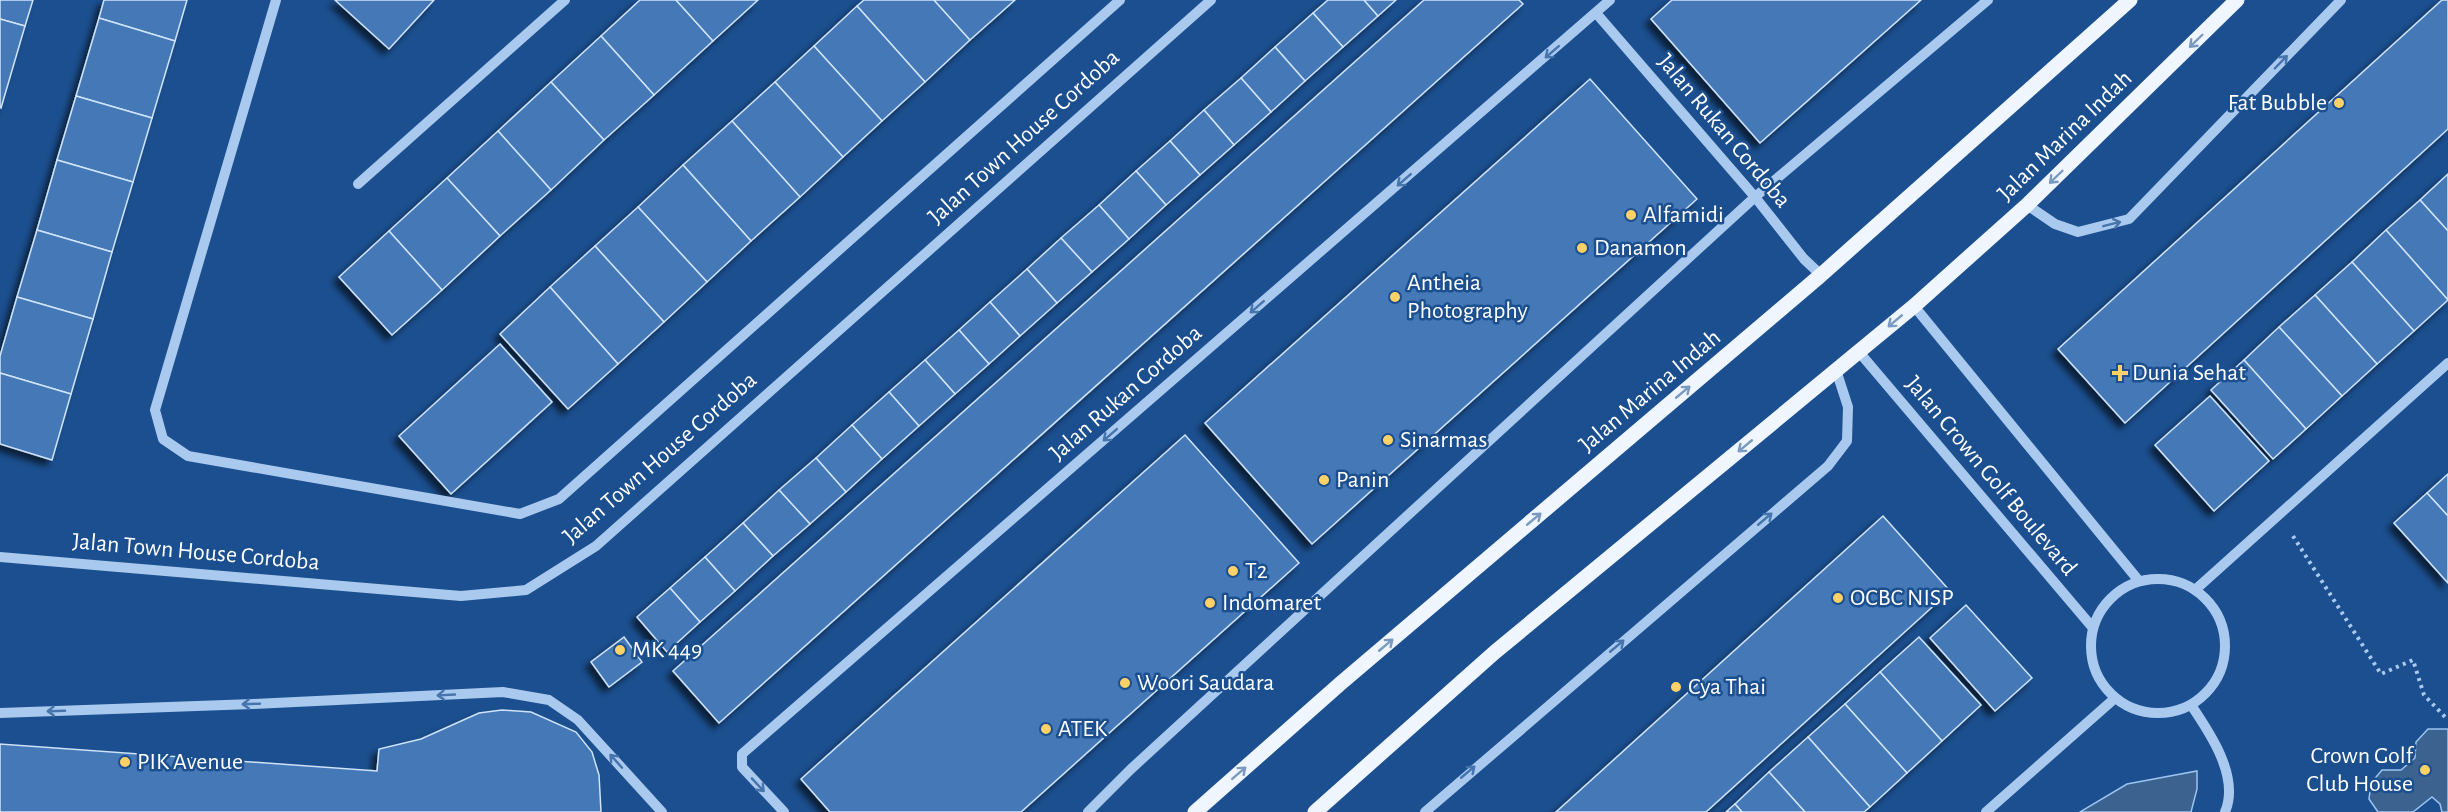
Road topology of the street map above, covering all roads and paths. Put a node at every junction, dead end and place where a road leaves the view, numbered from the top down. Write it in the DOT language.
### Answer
graph roads {
  1 [pos="276,0"];
  2 [pos="565,0"];
  3 [pos="1120,0"];
  4 [pos="1211,0"];
  5 [pos="1610,0"];
  6 [pos="1988,0"];
  7 [pos="2130,0"];
  8 [pos="2237,0"];
  9 [pos="2341,0"];
  10 [pos="1596,14"];
  11 [pos="358,184"];
  12 [pos="1755,197"];
  13 [pos="2027,205"];
  14 [pos="1821,275"];
  15 [pos="1914,306"];
  16 [pos="1859,352"];
  17 [pos="2448,363"];
  18 [pos="1836,370"];
  19 [pos="2279,513"];
  20 [pos="0,557"];
  21 [pos="2139,581"];
  22 [pos="2195,590"];
  23 [pos="2092,628"];
  24 [pos="2114,699"];
  25 [pos="2191,705"];
  26 [pos="0,713"];
  27 [pos="2448,720"];
  28 [pos="662,812"];
  29 [pos="784,812"];
  30 [pos="1088,812"];
  31 [pos="1195,812"];
  32 [pos="1315,812"];
  33 [pos="1425,812"];
  34 [pos="1986,812"];
  35 [pos="2225,812"];
  1 -- 3 [label="street"];
  2 -- 11 [label="street"];
  4 -- 20 [label="street, Jalan Town House Cordoba"];
  5 -- 10 [label="street, Jalan Rukan Cordoba"];
  6 -- 12 [label="street"];
  7 -- 14 [label="main road, Jalan Marina Indah"];
  8 -- 13 [label="main road, Jalan Marina Indah, one-way"];
  13 -- 9 [label="street, one-way"];
  10 -- 12 [label="street, Jalan Rukan Cordoba"];
  10 -- 29 [label="street, Jalan Rukan Cordoba, one-way"];
  12 -- 14 [label="street, Jalan Rukan Cordoba"];
  12 -- 30 [label="street"];
  13 -- 15 [label="main road, Jalan Marina Indah"];
  31 -- 14 [label="main road, Jalan Marina Indah, one-way"];
  15 -- 16 [label="main road, Jalan Marina Indah, one-way"];
  15 -- 21 [label="street, Jalan Crown Golf Boulevard"];
  16 -- 18 [label="main road, Jalan Marina Indah"];
  16 -- 23 [label="street, Jalan Crown Golf Boulevard"];
  17 -- 19 [label="street"];
  18 -- 32 [label="main road, Jalan Marina Indah, one-way"];
  33 -- 18 [label="street, one-way"];
  19 -- 22 [label="street"];
  19 -- 27 [label="path"];
  21 -- 22 [label="street"];
  21 -- 23 [label="street"];
  22 -- 25 [label="street"];
  23 -- 24 [label="street"];
  24 -- 25 [label="street"];
  24 -- 34 [label="street"];
  25 -- 35 [label="street"];
  28 -- 26 [label="street, one-way"];
}
